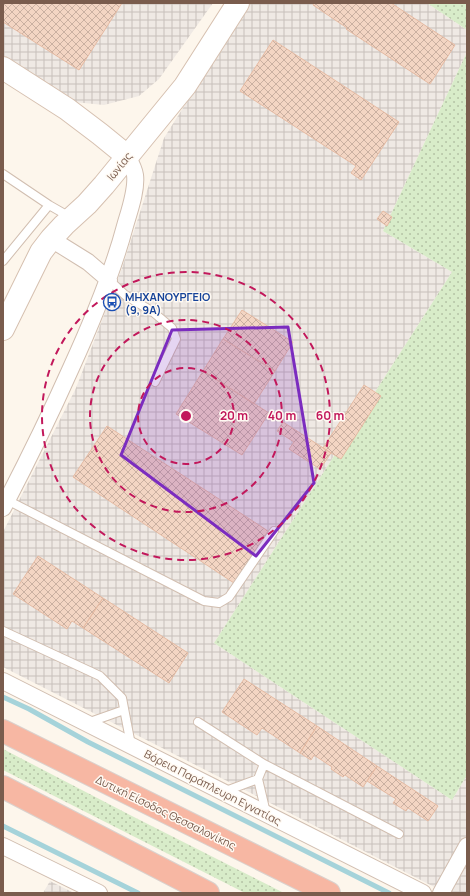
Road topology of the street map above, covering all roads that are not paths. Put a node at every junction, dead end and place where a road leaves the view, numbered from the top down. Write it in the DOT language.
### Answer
graph roads {
  1 [pos="238,3"];
  2 [pos="3,68"];
  3 [pos="127,156"];
  4 [pos="3,174"];
  5 [pos="49,205"];
  6 [pos="72,218"];
  7 [pos="51,239"];
  8 [pos="3,261"];
  9 [pos="109,280"];
  10 [pos="3,329"];
  11 [pos="155,382"];
  12 [pos="5,504"];
  13 [pos="274,530"];
  14 [pos="3,631"];
  15 [pos="3,681"];
  16 [pos="124,710"];
  17 [pos="198,722"];
  18 [pos="86,723"];
  19 [pos="3,731"];
  20 [pos="131,746"];
  21 [pos="264,764"];
  22 [pos="258,778"];
  23 [pos="3,787"];
  24 [pos="223,792"];
  25 [pos="266,813"];
  26 [pos="399,834"];
  27 [pos="3,846"];
  28 [pos="467,846"];
  29 [pos="99,893"];
  30 [pos="208,893"];
  31 [pos="329,893"];
  32 [pos="423,893"];
  33 [pos="441,893"];
  1 -- 3 [label="street, Ιωνίας"];
  2 -- 3 [label="street"];
  3 -- 6 [label="street, Ιωνίας"];
  3 -- 9 [label="street"];
  4 -- 5 [label="lane"];
  5 -- 6 [label="lane"];
  5 -- 8 [label="lane"];
  6 -- 7 [label="street, Ιωνίας"];
  7 -- 9 [label="street"];
  7 -- 10 [label="street, Ιωνίας"];
  9 -- 11 [label="lane"];
  9 -- 12 [label="street"];
  12 -- 13 [label="lane"];
  14 -- 16 [label="lane"];
  15 -- 18 [label="street, Βόρεια Παράπλευρη Εγνατίας"];
  16 -- 18 [label="lane"];
  16 -- 20 [label="lane"];
  17 -- 21 [label="lane"];
  18 -- 20 [label="street, Βόρεια Παράπλευρη Εγνατίας"];
  19 -- 31 [label="highway, Δυτική Είσοδος Θεσσαλονίκης"];
  20 -- 24 [label="street, Βόρεια Παράπλευρη Εγνατίας"];
  21 -- 22 [label="lane"];
  21 -- 26 [label="lane"];
  22 -- 24 [label="lane"];
  22 -- 25 [label="lane"];
  23 -- 30 [label="highway"];
  24 -- 25 [label="street, Βόρεια Παράπλευρη Εγνατίας"];
  25 -- 32 [label="street, Βόρεια Παράπλευρη Εγνατίας"];
  27 -- 29 [label="street"];
  28 -- 33 [label="street"];
}
